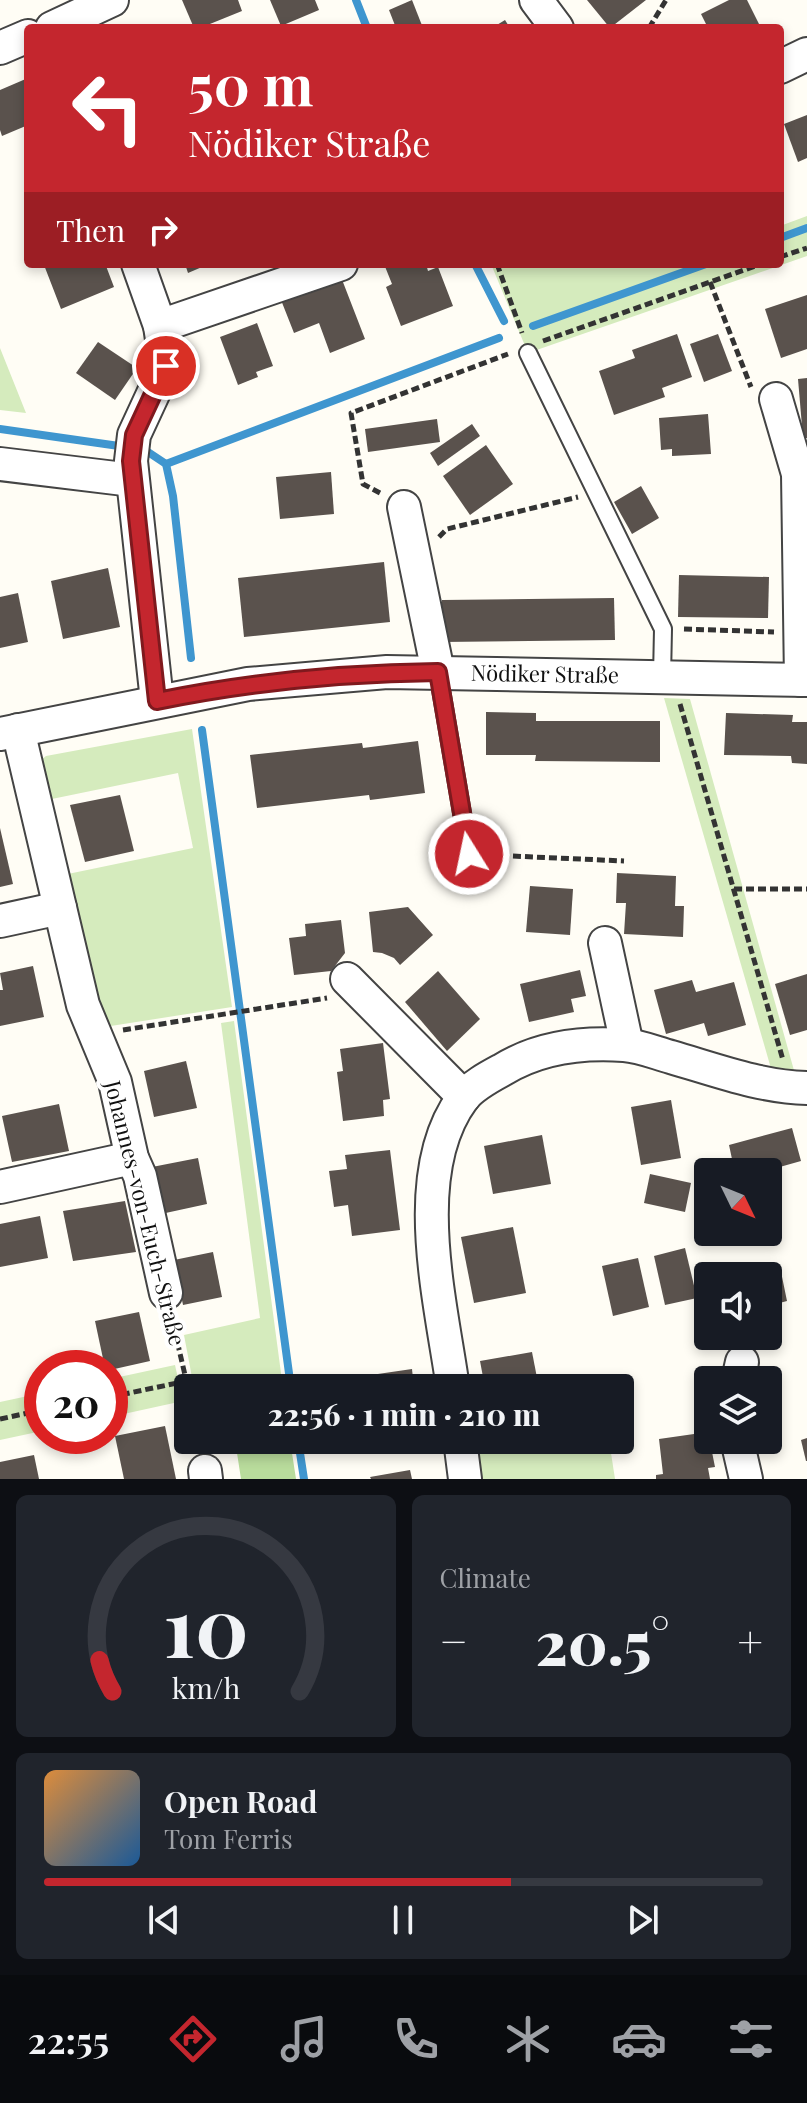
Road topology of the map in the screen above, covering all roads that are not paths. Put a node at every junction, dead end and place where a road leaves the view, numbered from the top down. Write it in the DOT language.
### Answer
graph roads {
  1 [pos="112,0"];
  2 [pos="536,0"];
  3 [pos="58,24"];
  4 [pos="554,24"];
  5 [pos="24,38"];
  6 [pos="0,48"];
  7 [pos="807,54"];
  8 [pos="784,65"];
  9 [pos="139,268"];
  10 [pos="329,268"];
  11 [pos="160,326"];
  12 [pos="526,350"];
  13 [pos="776,399"];
  14 [pos="132,459"];
  15 [pos="0,464"];
  16 [pos="404,507"];
  17 [pos="438,672"];
  18 [pos="804,680"];
  19 [pos="669,685"];
  20 [pos="157,701"];
  21 [pos="9,732"];
  22 [pos="469,854"];
  23 [pos="60,908"];
  24 [pos="0,921"];
  25 [pos="605,943"];
  26 [pos="353,986"];
  27 [pos="627,1045"];
  28 [pos="799,1088"];
  29 [pos="464,1097"];
  30 [pos="132,1158"];
  31 [pos="0,1187"];
  32 [pos="166,1293"];
  33 [pos="451,1374"];
  34 [pos="462,1454"];
  35 [pos="740,1454"];
  36 [pos="465,1479"];
  37 [pos="746,1479"];
  1 -- 3 [label="street"];
  2 -- 4 [label="street"];
  5 -- 6 [label="street"];
  7 -- 8 [label="street"];
  9 -- 11 [label="street"];
  10 -- 11 [label="street"];
  11 -- 14 [label="street"];
  12 -- 19 [label="lane"];
  13 -- 18 [label="street"];
  14 -- 15 [label="street"];
  14 -- 20 [label="street"];
  16 -- 17 [label="street"];
  17 -- 19 [label="street, Nödiker Straße"];
  17 -- 20 [label="street, Nödiker Straße"];
  17 -- 22 [label="lane"];
  18 -- 19 [label="street, Nödiker Straße"];
  20 -- 21 [label="street, Nödiker Straße"];
  21 -- 23 [label="street, Johannes-von-Euch-Straße"];
  23 -- 24 [label="street"];
  23 -- 30 [label="street, Johannes-von-Euch-Straße"];
  25 -- 27 [label="street"];
  26 -- 29 [label="street"];
  27 -- 28 [label="street"];
  27 -- 29 [label="street"];
  29 -- 33 [label="street"];
  30 -- 31 [label="street"];
  30 -- 32 [label="street, Johannes-von-Euch-Straße"];
  34 -- 36 [label="street"];
  35 -- 37 [label="street"];
}
